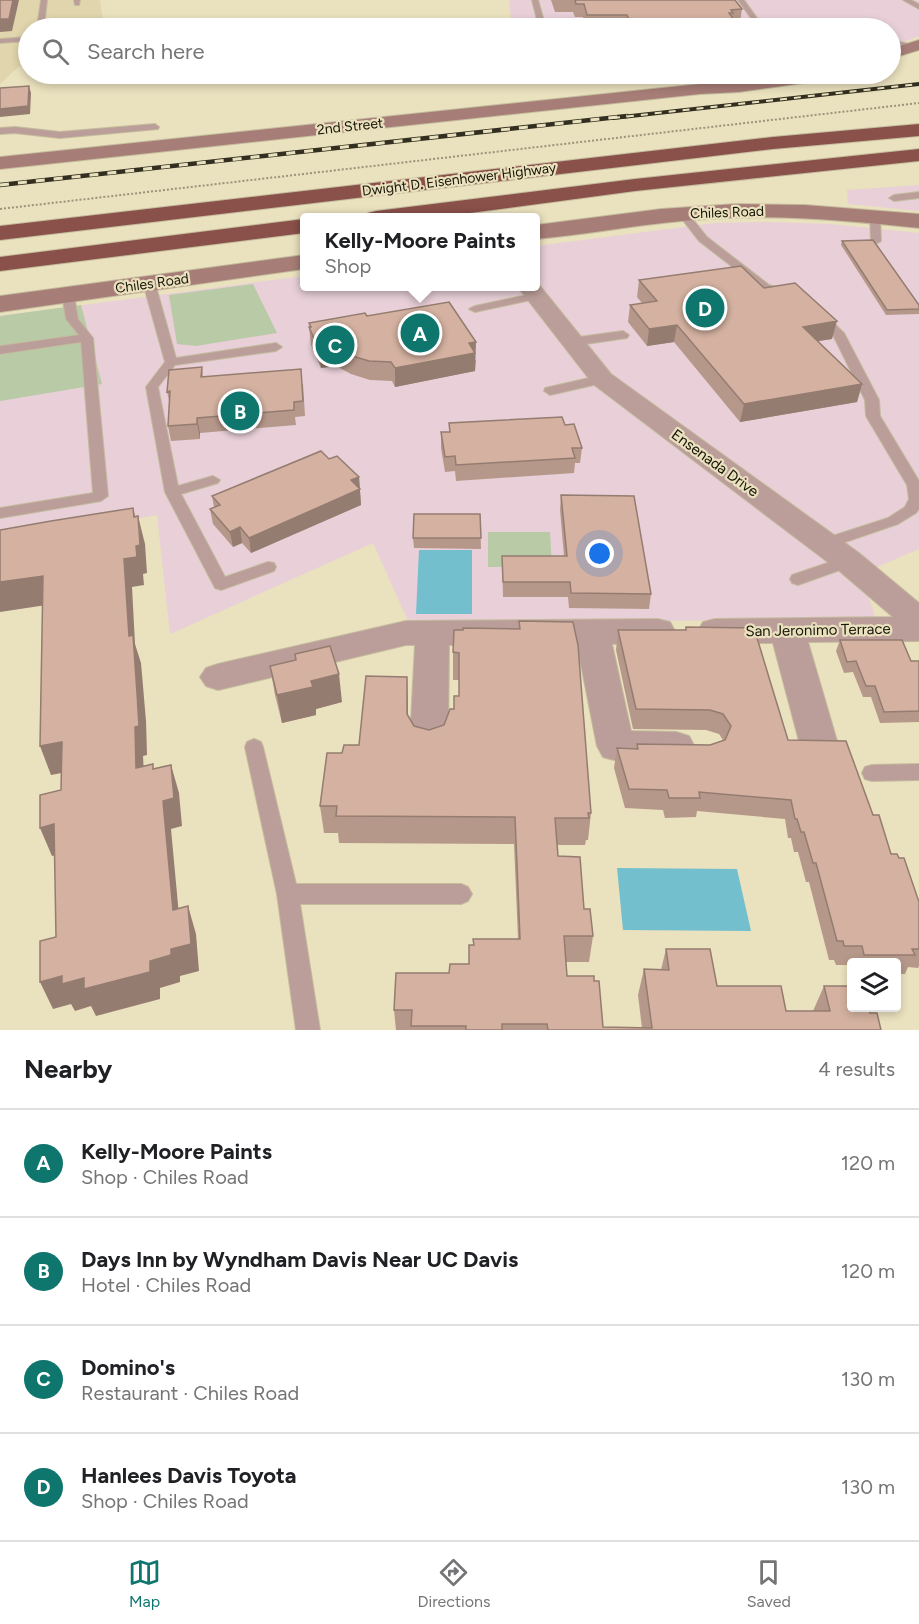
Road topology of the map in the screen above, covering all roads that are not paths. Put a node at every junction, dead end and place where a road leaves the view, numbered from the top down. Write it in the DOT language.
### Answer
graph roads {
  1 [pos="44,0"];
  2 [pos="535,0"];
  3 [pos="741,0"];
  4 [pos="906,0"];
  5 [pos="919,8"];
  6 [pos="41,18"];
  7 [pos="540,18"];
  8 [pos="754,18"];
  9 [pos="18,40"];
  10 [pos="0,41"];
  11 [pos="901,44"];
  12 [pos="916,48"];
  13 [pos="901,52"];
  14 [pos="901,56"];
  15 [pos="734,84"];
  16 [pos="764,84"];
  17 [pos="700,89"];
  18 [pos="919,119"];
  19 [pos="155,128"];
  20 [pos="919,130"];
  21 [pos="0,131"];
  22 [pos="919,155"];
  23 [pos="870,159"];
  24 [pos="919,160"];
  25 [pos="0,163"];
  26 [pos="522,171"];
  27 [pos="919,195"];
  28 [pos="894,198"];
  29 [pos="418,213"];
  30 [pos="683,214"];
  31 [pos="875,216"];
  32 [pos="919,221"];
  33 [pos="300,226"];
  34 [pos="540,232"];
  35 [pos="0,233"];
  36 [pos="876,241"];
  37 [pos="300,263"];
  38 [pos="0,264"];
  39 [pos="149,283"];
  40 [pos="532,291"];
  41 [pos="0,304"];
  42 [pos="70,307"];
  43 [pos="475,309"];
  44 [pos="623,335"];
  45 [pos="87,338"];
  46 [pos="572,342"];
  47 [pos="276,347"];
  48 [pos="0,350"];
  49 [pos="171,362"];
  50 [pos="602,379"];
  51 [pos="550,391"];
  52 [pos="213,480"];
  53 [pos="171,492"];
  54 [pos="0,513"];
  55 [pos="825,544"];
  56 [pos="848,561"];
  57 [pos="268,567"];
  58 [pos="798,579"];
  59 [pos="919,621"];
  60 [pos="919,629"];
  61 [pos="787,630"];
  62 [pos="592,632"];
  63 [pos="432,633"];
  64 [pos="218,677"];
  65 [pos="429,740"];
  66 [pos="818,741"];
  67 [pos="254,747"];
  68 [pos="705,747"];
  69 [pos="919,772"];
  70 [pos="872,773"];
  71 [pos="288,894"];
  72 [pos="461,894"];
  73 [pos="308,1030"];
  1 -- 6 [label="lane"];
  2 -- 7 [label="lane"];
  3 -- 8 [label="lane"];
  4 -- 5 [label="lane"];
  9 -- 10 [label="lane"];
  11 -- 12 [label="lane"];
  12 -- 13 [label="street"];
  12 -- 14 [label="street"];
  15 -- 17 [label="street, 2nd Street"];
  16 -- 17 [label="street, 2nd Street"];
  17 -- 25 [label="street, 2nd Street"];
  18 -- 26 [label="highway"];
  19 -- 21 [label="lane"];
  20 -- 26 [label="highway, Dwight D. Eisenhower Highway"];
  22 -- 23 [label="highway, Dwight D. Eisenhower Highway"];
  23 -- 24 [label="highway"];
  23 -- 29 [label="highway, Dwight D. Eisenhower Highway"];
  26 -- 35 [label="highway, Dwight D. Eisenhower Highway"];
  27 -- 28 [label="lane"];
  30 -- 31 [label="street, Chiles Road"];
  30 -- 34 [label="street, Chiles Road"];
  30 -- 55 [label="lane"];
  31 -- 32 [label="street, Chiles Road"];
  31 -- 36 [label="lane"];
  33 -- 38 [label="highway"];
  37 -- 39 [label="street, Chiles Road"];
  39 -- 42 [label="street, Chiles Road"];
  39 -- 49 [label="lane"];
  40 -- 43 [label="lane"];
  40 -- 46 [label="street, Ensenada Drive"];
  41 -- 42 [label="street, Chiles Road"];
  42 -- 45 [label="lane"];
  44 -- 46 [label="lane"];
  45 -- 48 [label="lane"];
  45 -- 54 [label="lane"];
  46 -- 50 [label="street, Ensenada Drive"];
  47 -- 49 [label="lane"];
  49 -- 53 [label="lane"];
  50 -- 51 [label="lane"];
  50 -- 55 [label="street, Ensenada Drive"];
  52 -- 53 [label="lane"];
  53 -- 57 [label="lane"];
  55 -- 56 [label="street, Ensenada Drive"];
  56 -- 58 [label="lane"];
  56 -- 59 [label="street, Ensenada Drive"];
  60 -- 61 [label="street, San Jeronimo Terrace"];
  61 -- 62 [label="street, San Jeronimo Terrace"];
  61 -- 66 [label="street"];
  62 -- 63 [label="street, San Jeronimo Terrace"];
  62 -- 68 [label="street"];
  63 -- 64 [label="street, San Jeronimo Terrace"];
  63 -- 65 [label="street"];
  67 -- 71 [label="lane"];
  69 -- 70 [label="lane"];
  71 -- 72 [label="lane"];
  71 -- 73 [label="lane"];
}
